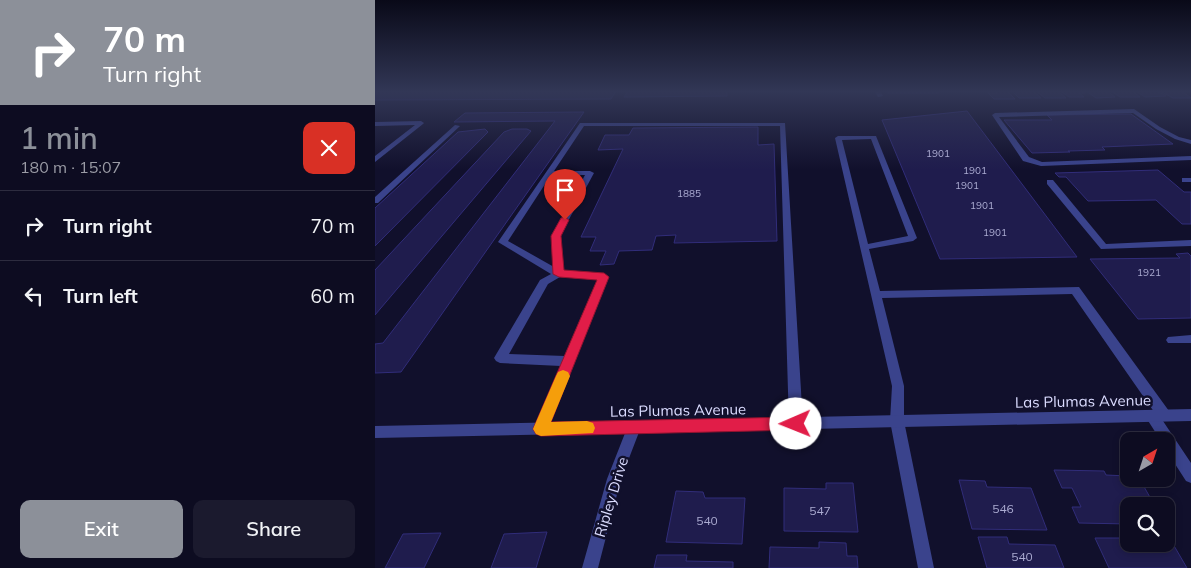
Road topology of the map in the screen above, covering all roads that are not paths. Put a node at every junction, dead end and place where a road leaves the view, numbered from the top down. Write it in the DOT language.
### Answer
graph roads {
  1 [pos="997,118"];
  2 [pos="1144,118"];
  3 [pos="375,124"];
  4 [pos="457,126"];
  5 [pos="1191,142"];
  6 [pos="1191,158"];
  7 [pos="375,160"];
  8 [pos="549,173"];
  9 [pos="1050,182"];
  10 [pos="375,201"];
  11 [pos="1191,243"];
  12 [pos="865,247"];
  13 [pos="559,274"];
  14 [pos="876,295"];
  15 [pos="1191,339"];
  16 [pos="1172,340"];
  17 [pos="570,357"];
  18 [pos="1191,415"];
  19 [pos="1158,416"];
  20 [pos="897,421"];
  21 [pos="796,424"];
  22 [pos="634,427"];
  23 [pos="541,429"];
  24 [pos="375,432"];
  25 [pos="1191,476"];
  26 [pos="590,568"];
  27 [pos="926,568"];
  1 -- 6 [label="street"];
  2 -- 5 [label="street"];
  3 -- 7 [label="street"];
  4 -- 10 [label="street"];
  8 -- 13 [label="street"];
  8 -- 13 [label="street"];
  8 -- 21 [label="street"];
  9 -- 11 [label="street"];
  12 -- 12 [label="street"];
  12 -- 14 [label="street"];
  13 -- 17 [label="street"];
  13 -- 17 [label="street"];
  14 -- 19 [label="street"];
  14 -- 20 [label="street"];
  15 -- 16 [label="street"];
  17 -- 23 [label="street"];
  18 -- 19 [label="street, Las Plumas Avenue"];
  19 -- 20 [label="street, Las Plumas Avenue"];
  19 -- 25 [label="street"];
  20 -- 21 [label="street, Las Plumas Avenue"];
  20 -- 27 [label="street"];
  21 -- 22 [label="street, Las Plumas Avenue"];
  22 -- 23 [label="street, Las Plumas Avenue"];
  22 -- 26 [label="street, Ripley Drive"];
  23 -- 24 [label="street, Las Plumas Avenue"];
}
